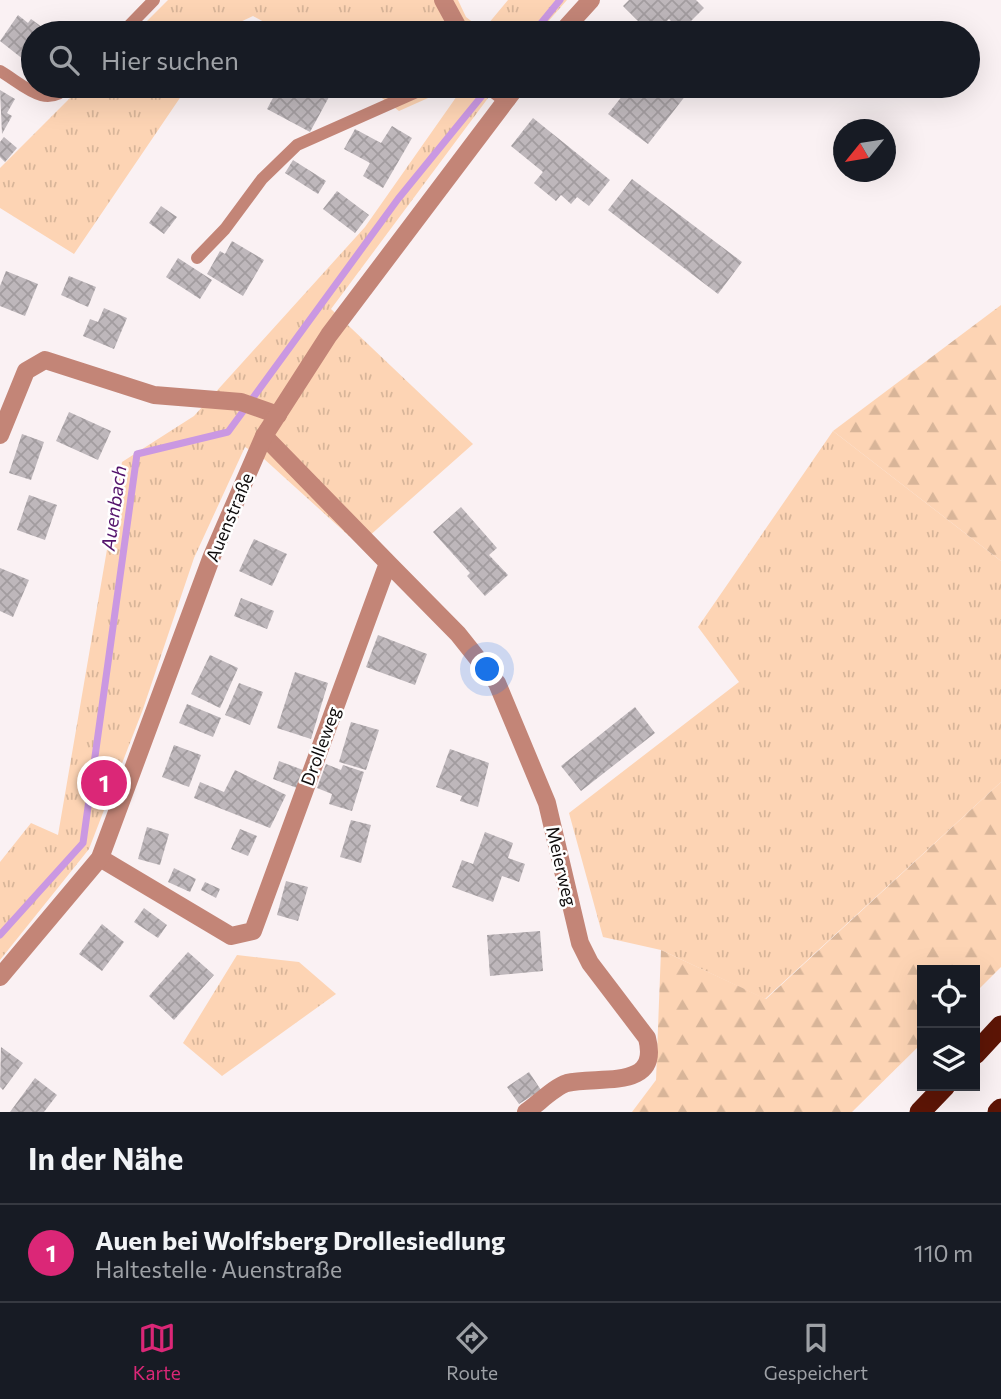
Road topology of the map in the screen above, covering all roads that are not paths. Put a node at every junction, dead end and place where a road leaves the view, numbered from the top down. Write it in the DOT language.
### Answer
graph roads {
  1 [pos="154,0"];
  2 [pos="443,0"];
  3 [pos="591,0"];
  4 [pos="134,21"];
  5 [pos="454,21"];
  6 [pos="572,21"];
  7 [pos="0,71"];
  8 [pos="21,83"];
  9 [pos="403,98"];
  10 [pos="497,98"];
  11 [pos="197,257"];
  12 [pos="278,415"];
  13 [pos="0,435"];
  14 [pos="264,436"];
  15 [pos="388,563"];
  16 [pos="100,859"];
  17 [pos="0,977"];
  18 [pos="1001,1026"];
  19 [pos="980,1049"];
  20 [pos="940,1091"];
  21 [pos="526,1112"];
  22 [pos="920,1112"];
  1 -- 4 [label="lane"];
  2 -- 5 [label="street"];
  3 -- 6 [label="street"];
  7 -- 8 [label="lane"];
  9 -- 11 [label="lane"];
  10 -- 12 [label="street, Auenstraße"];
  12 -- 13 [label="street"];
  12 -- 14 [label="street, Auenstraße"];
  14 -- 15 [label="street"];
  14 -- 16 [label="street, Auenstraße"];
  15 -- 16 [label="street, Drolleweg"];
  15 -- 21 [label="street, Meierweg"];
  16 -- 17 [label="street, Auenstraße"];
  18 -- 19 [label="highway"];
  20 -- 22 [label="highway"];
}
